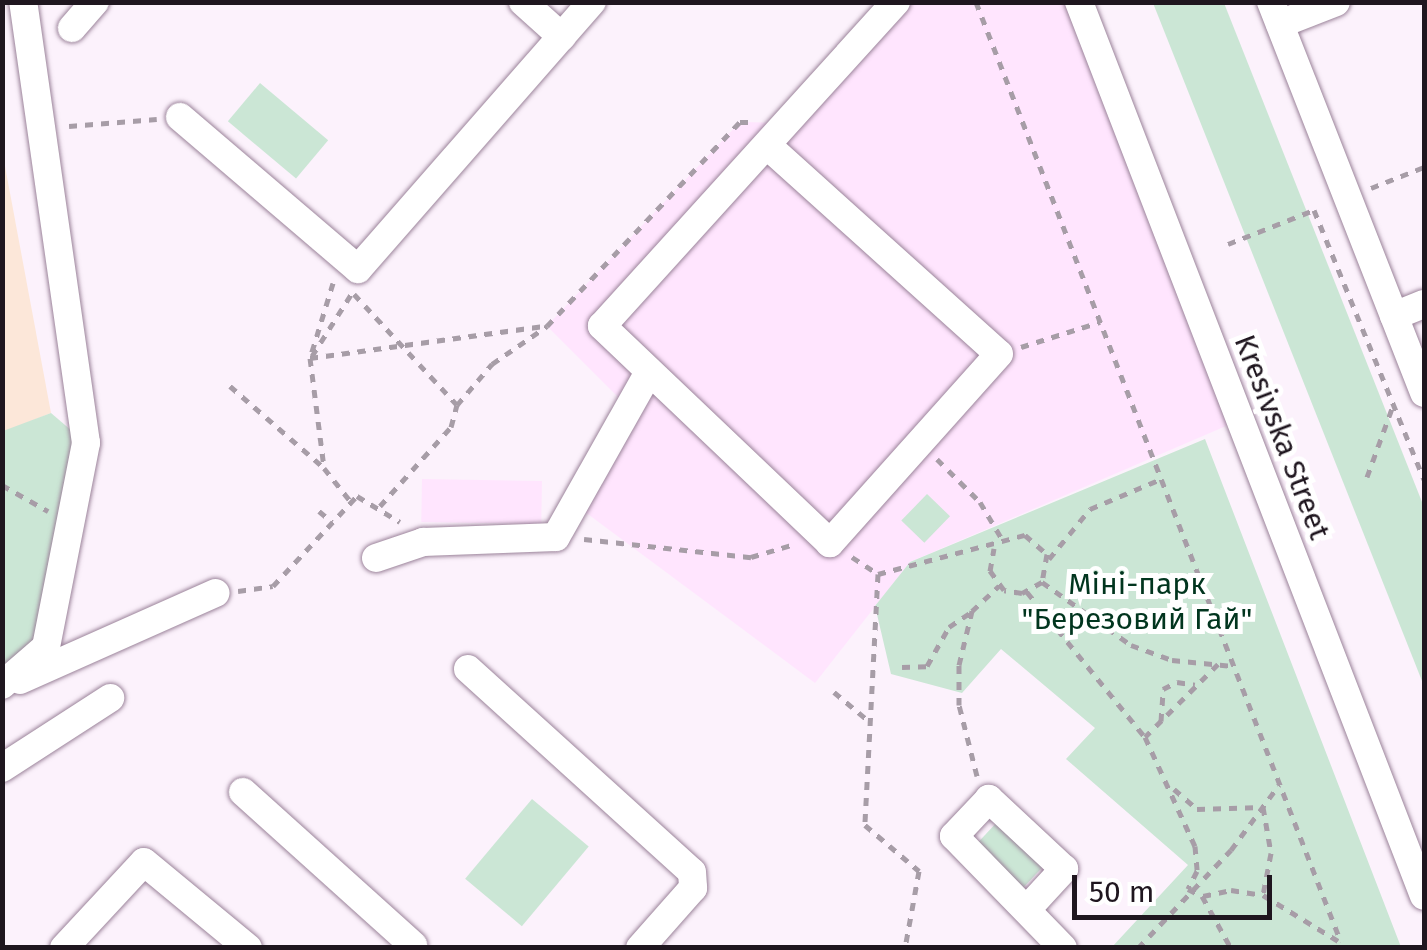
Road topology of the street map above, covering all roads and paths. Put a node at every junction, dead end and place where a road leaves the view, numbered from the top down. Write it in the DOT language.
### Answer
graph roads {
  1 [pos="22,2"];
  2 [pos="95,2"];
  3 [pos="524,2"];
  4 [pos="592,2"];
  5 [pos="896,2"];
  6 [pos="976,2"];
  7 [pos="1079,2"];
  8 [pos="1336,2"];
  9 [pos="1276,14"];
  10 [pos="72,28"];
  11 [pos="562,37"];
  12 [pos="180,116"];
  13 [pos="740,122"];
  14 [pos="42,129"];
  15 [pos="768,147"];
  16 [pos="1314,210"];
  17 [pos="352,273"];
  18 [pos="1424,304"];
  19 [pos="1394,316"];
  20 [pos="1100,322"];
  21 [pos="547,326"];
  22 [pos="402,346"];
  23 [pos="999,354"];
  24 [pos="310,358"];
  25 [pos="648,374"];
  26 [pos="230,386"];
  27 [pos="1424,392"];
  28 [pos="457,405"];
  29 [pos="920,442"];
  30 [pos="324,468"];
  31 [pos="1424,478"];
  32 [pos="1161,479"];
  33 [pos="2,485"];
  34 [pos="352,502"];
  35 [pos="380,506"];
  36 [pos="320,511"];
  37 [pos="332,522"];
  38 [pos="73,524"];
  39 [pos="556,536"];
  40 [pos="1002,540"];
  41 [pos="424,542"];
  42 [pos="830,543"];
  43 [pos="994,548"];
  44 [pos="376,558"];
  45 [pos="1048,560"];
  46 [pos="878,574"];
  47 [pos="1042,582"];
  48 [pos="1000,586"];
  49 [pos="1028,592"];
  50 [pos="216,594"];
  51 [pos="972,611"];
  52 [pos="1218,664"];
  53 [pos="1233,666"];
  54 [pos="902,667"];
  55 [pos="468,668"];
  56 [pos="2,686"];
  57 [pos="1197,686"];
  58 [pos="834,692"];
  59 [pos="110,698"];
  60 [pos="1161,720"];
  61 [pos="870,722"];
  62 [pos="1145,736"];
  63 [pos="2,768"];
  64 [pos="1279,785"];
  65 [pos="1172,788"];
  66 [pos="243,792"];
  67 [pos="989,799"];
  68 [pos="1263,807"];
  69 [pos="1188,890"];
  70 [pos="1263,895"];
  71 [pos="1202,896"];
  72 [pos="1424,896"];
  73 [pos="1029,907"];
  74 [pos="1341,942"];
  75 [pos="413,947"];
  76 [pos="64,948"];
  77 [pos="248,948"];
  78 [pos="640,948"];
  79 [pos="904,948"];
  80 [pos="1064,948"];
  81 [pos="1138,948"];
  82 [pos="1231,948"];
  83 [pos="1328,948"];
  1 -- 14 [label="street"];
  2 -- 10 [label="street"];
  3 -- 11 [label="street"];
  4 -- 11 [label="street"];
  5 -- 15 [label="street"];
  6 -- 20 [label="path"];
  7 -- 72 [label="street, Kresivska Street"];
  8 -- 9 [label="street"];
  9 -- 19 [label="street"];
  11 -- 17 [label="street"];
  12 -- 14 [label="path"];
  12 -- 17 [label="street"];
  13 -- 21 [label="path"];
  14 -- 38 [label="street"];
  15 -- 23 [label="street"];
  15 -- 25 [label="street"];
  16 -- 31 [label="path"];
  17 -- 22 [label="path"];
  17 -- 24 [label="path"];
  17 -- 24 [label="path"];
  18 -- 19 [label="street"];
  19 -- 27 [label="street"];
  20 -- 23 [label="path"];
  20 -- 32 [label="path"];
  21 -- 22 [label="path"];
  21 -- 28 [label="path"];
  22 -- 24 [label="path"];
  22 -- 28 [label="path"];
  23 -- 29 [label="street"];
  24 -- 30 [label="path"];
  25 -- 39 [label="street"];
  25 -- 42 [label="street"];
  26 -- 30 [label="path"];
  28 -- 35 [label="path"];
  29 -- 40 [label="path"];
  29 -- 42 [label="street"];
  30 -- 34 [label="path"];
  32 -- 45 [label="path"];
  32 -- 53 [label="path"];
  33 -- 38 [label="path"];
  34 -- 35 [label="path"];
  34 -- 37 [label="path"];
  35 -- 41 [label="path"];
  36 -- 37 [label="path"];
  37 -- 50 [label="path"];
  38 -- 56 [label="street"];
  39 -- 41 [label="street"];
  39 -- 42 [label="path"];
  40 -- 43 [label="path"];
  40 -- 45 [label="path"];
  41 -- 44 [label="street"];
  42 -- 46 [label="path"];
  43 -- 46 [label="path"];
  43 -- 48 [label="path"];
  45 -- 47 [label="path"];
  46 -- 61 [label="path"];
  47 -- 49 [label="path"];
  47 -- 52 [label="path"];
  48 -- 49 [label="path"];
  48 -- 51 [label="path"];
  49 -- 62 [label="path"];
  50 -- 56 [label="street"];
  51 -- 54 [label="path"];
  51 -- 67 [label="path"];
  52 -- 53 [label="path"];
  52 -- 57 [label="path"];
  53 -- 64 [label="path"];
  55 -- 78 [label="street"];
  57 -- 60 [label="path"];
  57 -- 60 [label="path"];
  58 -- 61 [label="path"];
  59 -- 63 [label="street"];
  60 -- 62 [label="path"];
  61 -- 79 [label="path"];
  62 -- 65 [label="path"];
  64 -- 68 [label="path"];
  64 -- 74 [label="path"];
  65 -- 68 [label="path"];
  65 -- 69 [label="path"];
  66 -- 75 [label="street"];
  67 -- 73 [label="street"];
  67 -- 73 [label="street"];
  68 -- 69 [label="path"];
  68 -- 70 [label="path"];
  69 -- 71 [label="path"];
  69 -- 81 [label="path"];
  70 -- 71 [label="path"];
  70 -- 74 [label="path"];
  71 -- 82 [label="path"];
  73 -- 80 [label="street"];
  74 -- 83 [label="path"];
  76 -- 77 [label="street"];
}
